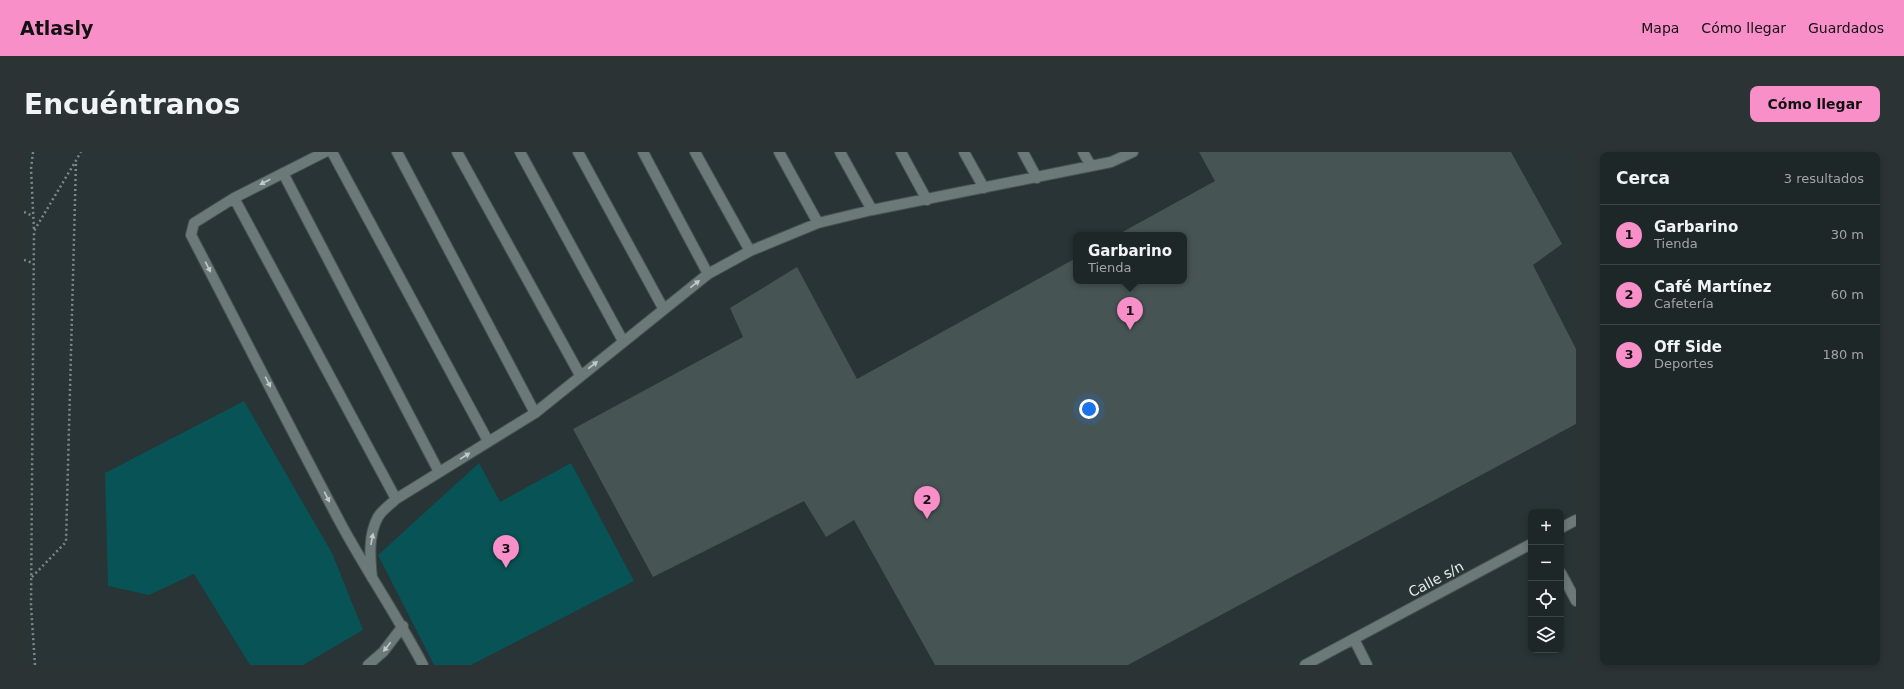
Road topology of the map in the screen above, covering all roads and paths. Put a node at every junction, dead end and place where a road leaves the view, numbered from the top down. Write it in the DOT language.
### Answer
graph roads {
  1 [pos="33,152"];
  2 [pos="81,152"];
  3 [pos="325,152"];
  4 [pos="332,152"];
  5 [pos="397,152"];
  6 [pos="457,152"];
  7 [pos="520,152"];
  8 [pos="578,152"];
  9 [pos="643,152"];
  10 [pos="695,152"];
  11 [pos="779,152"];
  12 [pos="840,152"];
  13 [pos="901,152"];
  14 [pos="964,152"];
  15 [pos="1023,152"];
  16 [pos="1083,152"];
  17 [pos="1133,152"];
  18 [pos="76,162"];
  19 [pos="1091,166"];
  20 [pos="283,173"];
  21 [pos="1037,178"];
  22 [pos="984,188"];
  23 [pos="234,198"];
  24 [pos="927,200"];
  25 [pos="872,210"];
  26 [pos="24,212"];
  27 [pos="33,216"];
  28 [pos="818,223"];
  29 [pos="34,231"];
  30 [pos="750,251"];
  31 [pos="24,260"];
  32 [pos="33,263"];
  33 [pos="708,274"];
  34 [pos="663,308"];
  35 [pos="623,341"];
  36 [pos="580,375"];
  37 [pos="535,413"];
  38 [pos="488,441"];
  39 [pos="439,472"];
  40 [pos="396,500"];
  41 [pos="1576,520"];
  42 [pos="1564,526"];
  43 [pos="1529,545"];
  44 [pos="32,577"];
  45 [pos="372,578"];
  46 [pos="1564,579"];
  47 [pos="1576,601"];
  48 [pos="403,626"];
  49 [pos="1354,640"];
  50 [pos="35,665"];
  51 [pos="368,665"];
  52 [pos="423,665"];
  53 [pos="1305,665"];
  54 [pos="1367,665"];
  1 -- 27 [label="path"];
  2 -- 18 [label="path"];
  3 -- 20 [label="street"];
  4 -- 38 [label="street"];
  5 -- 37 [label="street"];
  6 -- 36 [label="street"];
  7 -- 35 [label="street"];
  8 -- 34 [label="street"];
  9 -- 33 [label="street"];
  10 -- 30 [label="street"];
  11 -- 28 [label="street"];
  12 -- 25 [label="street"];
  13 -- 24 [label="street"];
  14 -- 22 [label="street"];
  15 -- 21 [label="street"];
  16 -- 19 [label="street"];
  17 -- 19 [label="street"];
  18 -- 29 [label="path"];
  18 -- 44 [label="path"];
  19 -- 21 [label="street"];
  20 -- 23 [label="street, one-way"];
  20 -- 39 [label="street"];
  21 -- 22 [label="street"];
  22 -- 24 [label="street"];
  23 -- 40 [label="street"];
  23 -- 45 [label="street, one-way"];
  24 -- 25 [label="street"];
  25 -- 28 [label="street"];
  26 -- 27 [label="path"];
  27 -- 29 [label="path"];
  28 -- 30 [label="street"];
  29 -- 32 [label="path"];
  30 -- 33 [label="street"];
  31 -- 32 [label="path"];
  32 -- 44 [label="path"];
  34 -- 33 [label="street, one-way"];
  34 -- 35 [label="street"];
  36 -- 35 [label="street, one-way"];
  36 -- 37 [label="street"];
  37 -- 38 [label="street"];
  39 -- 38 [label="street, one-way"];
  39 -- 40 [label="street"];
  45 -- 40 [label="street, one-way"];
  41 -- 42 [label="street"];
  43 -- 49 [label="street, Calle s/n"];
  44 -- 50 [label="path"];
  45 -- 48 [label="street"];
  46 -- 47 [label="street"];
  48 -- 51 [label="street, one-way"];
  48 -- 52 [label="street"];
  49 -- 53 [label="street, Calle s/n"];
  49 -- 54 [label="street"];
}
